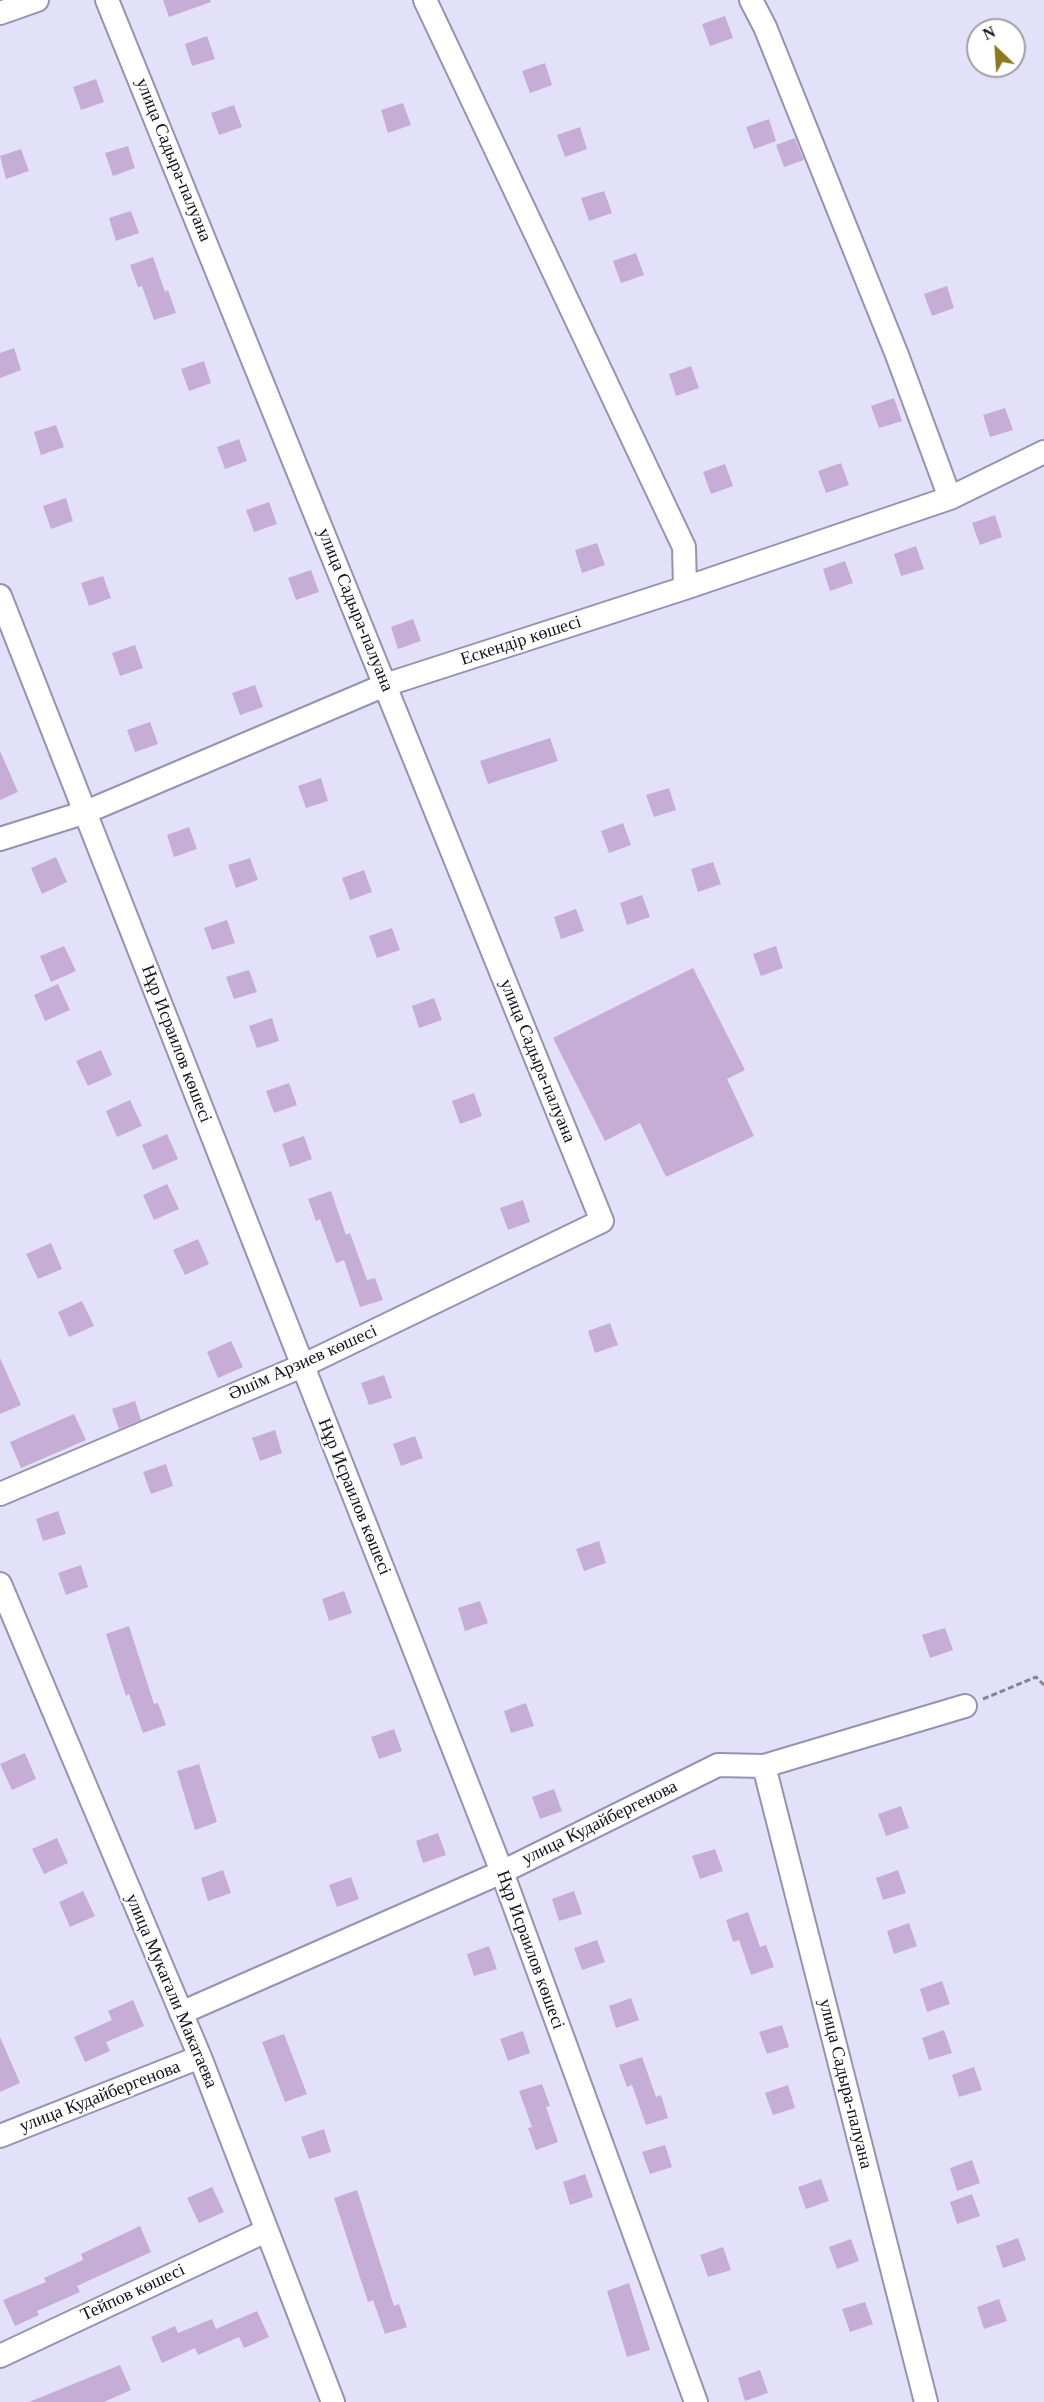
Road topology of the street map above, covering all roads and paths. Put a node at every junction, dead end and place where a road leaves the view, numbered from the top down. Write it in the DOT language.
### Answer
graph roads {
  1 [pos="37,0"];
  2 [pos="107,0"];
  3 [pos="425,0"];
  4 [pos="751,0"];
  5 [pos="0,13"];
  6 [pos="1044,452"];
  7 [pos="951,498"];
  8 [pos="685,588"];
  9 [pos="0,596"];
  10 [pos="385,685"];
  11 [pos="86,812"];
  12 [pos="0,839"];
  13 [pos="602,1221"];
  14 [pos="302,1366"];
  15 [pos="0,1494"];
  16 [pos="0,1584"];
  17 [pos="8,1629"];
  18 [pos="1044,1685"];
  19 [pos="965,1706"];
  20 [pos="764,1766"];
  21 [pos="502,1872"];
  22 [pos="181,2013"];
  23 [pos="200,2057"];
  24 [pos="0,2136"];
  25 [pos="266,2231"];
  26 [pos="0,2356"];
  27 [pos="333,2402"];
  28 [pos="696,2402"];
  29 [pos="926,2402"];
  1 -- 5 [label="street"];
  2 -- 10 [label="street, улица Садыра-палуана"];
  3 -- 8 [label="street"];
  4 -- 7 [label="street"];
  6 -- 7 [label="street, Ескендір көшесі"];
  7 -- 8 [label="street, Ескендір көшесі"];
  8 -- 10 [label="street, Ескендір көшесі"];
  9 -- 11 [label="street, Нұр Исраилов көшесі"];
  10 -- 11 [label="street, Ескендір көшесі"];
  10 -- 13 [label="street, улица Садыра-палуана"];
  11 -- 12 [label="street, Ескендір көшесі"];
  11 -- 14 [label="street, Нұр Исраилов көшесі"];
  13 -- 14 [label="street, Әшім Арзиев көшесі"];
  14 -- 15 [label="street, Әшім Арзиев көшесі"];
  14 -- 21 [label="street, Нұр Исраилов көшесі"];
  16 -- 17 [label="street, улица Мукагали Макатаева"];
  17 -- 22 [label="street, улица Мукагали Макатаева"];
  18 -- 19 [label="path"];
  19 -- 20 [label="street, улица Кудайбергенова"];
  20 -- 21 [label="street, улица Кудайбергенова"];
  20 -- 29 [label="street, улица Садыра-палуана"];
  21 -- 22 [label="street, улица Кудайбергенова"];
  21 -- 28 [label="street, Нұр Исраилов көшесі"];
  22 -- 23 [label="street, улица Мукагали Макатаева"];
  23 -- 24 [label="street, улица Кудайбергенова"];
  23 -- 25 [label="street, улица Мукагали Макатаева"];
  25 -- 26 [label="street, Тейпов көшесі"];
  25 -- 27 [label="street, улица Мукагали Макатаева"];
}
